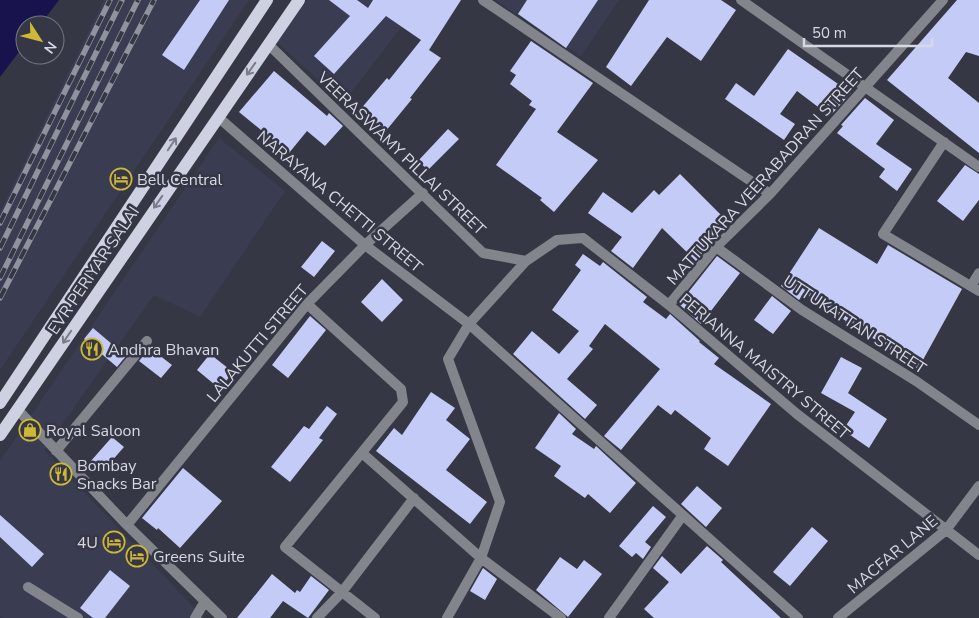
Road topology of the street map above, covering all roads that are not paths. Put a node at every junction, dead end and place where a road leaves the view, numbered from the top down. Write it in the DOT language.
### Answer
graph roads {
  1 [pos="267,0"];
  2 [pos="299,0"];
  3 [pos="483,0"];
  4 [pos="741,0"];
  5 [pos="944,0"];
  6 [pos="268,44"];
  7 [pos="867,86"];
  8 [pos="218,117"];
  9 [pos="944,142"];
  10 [pos="979,167"];
  11 [pos="423,193"];
  12 [pos="770,194"];
  13 [pos="365,245"];
  14 [pos="716,247"];
  15 [pos="526,262"];
  16 [pos="979,273"];
  17 [pos="975,288"];
  18 [pos="307,304"];
  19 [pos="669,305"];
  20 [pos="469,324"];
  21 [pos="147,341"];
  22 [pos="0,404"];
  23 [pos="18,410"];
  24 [pos="979,425"];
  25 [pos="0,435"];
  26 [pos="56,451"];
  27 [pos="362,453"];
  28 [pos="979,486"];
  29 [pos="414,498"];
  30 [pos="683,515"];
  31 [pos="127,525"];
  32 [pos="946,530"];
  33 [pos="979,555"];
  34 [pos="481,558"];
  35 [pos="28,587"];
  36 [pos="342,592"];
  37 [pos="205,601"];
  38 [pos="78,618"];
  39 [pos="195,618"];
  40 [pos="222,618"];
  41 [pos="317,618"];
  42 [pos="375,618"];
  43 [pos="447,618"];
  44 [pos="561,618"];
  45 [pos="609,618"];
  46 [pos="798,618"];
  47 [pos="838,618"];
  22 -- 1 [label="main road, EVR PERIYAR SALAI, one-way"];
  2 -- 6 [label="main road, EVR PERIYAR SALAI"];
  3 -- 12 [label="street"];
  4 -- 7 [label="street"];
  5 -- 7 [label="street, MATTUKARA VEERABADRAN STREET"];
  6 -- 8 [label="main road, EVR PERIYAR SALAI, one-way"];
  6 -- 11 [label="street, VEERASWAMY PILLAI STREET"];
  7 -- 9 [label="street"];
  7 -- 12 [label="street, MATTUKARA VEERABADRAN STREET"];
  8 -- 13 [label="street, NARAYANA CHETTI STREET"];
  8 -- 23 [label="main road, EVR PERIYAR SALAI, one-way"];
  9 -- 10 [label="street"];
  9 -- 17 [label="street"];
  11 -- 13 [label="street, LALAKUTTI STREET"];
  11 -- 15 [label="street, VEERASWAMY PILLAI STREET"];
  12 -- 14 [label="street, MATTUKARA VEERABADRAN STREET"];
  13 -- 18 [label="street, LALAKUTTI STREET"];
  13 -- 20 [label="street, NARAYANA CHETTI STREET"];
  14 -- 19 [label="street, MATTUKARA VEERABADRAN STREET"];
  14 -- 24 [label="street, UTTUKATTAN STREET"];
  15 -- 19 [label="street, PERIANNA MAISTRY STREET"];
  15 -- 20 [label="street, PERIANNA MAISTRY STREET"];
  16 -- 17 [label="street"];
  18 -- 27 [label="street"];
  18 -- 31 [label="street, LALAKUTTI STREET"];
  19 -- 32 [label="street, PERIANNA MAISTRY STREET"];
  20 -- 30 [label="street, NARAYANA CHETTI STREET"];
  20 -- 34 [label="street, PERIANNA MAISTRY STREET"];
  21 -- 26 [label="street"];
  23 -- 25 [label="main road, EVR PERIYAR SALAI"];
  23 -- 26 [label="street"];
  26 -- 31 [label="street"];
  27 -- 29 [label="street"];
  27 -- 36 [label="street"];
  28 -- 32 [label="street, MACFAR LANE"];
  29 -- 34 [label="street"];
  29 -- 36 [label="street"];
  30 -- 45 [label="street"];
  30 -- 46 [label="street, NARAYANA CHETTI STREET"];
  31 -- 37 [label="street"];
  32 -- 33 [label="street, PERIANNA MAISTRY STREET"];
  32 -- 47 [label="street, MACFAR LANE"];
  34 -- 43 [label="street"];
  34 -- 44 [label="street"];
  35 -- 38 [label="street"];
  36 -- 41 [label="street"];
  36 -- 42 [label="street"];
  37 -- 39 [label="street"];
  37 -- 40 [label="street"];
}
